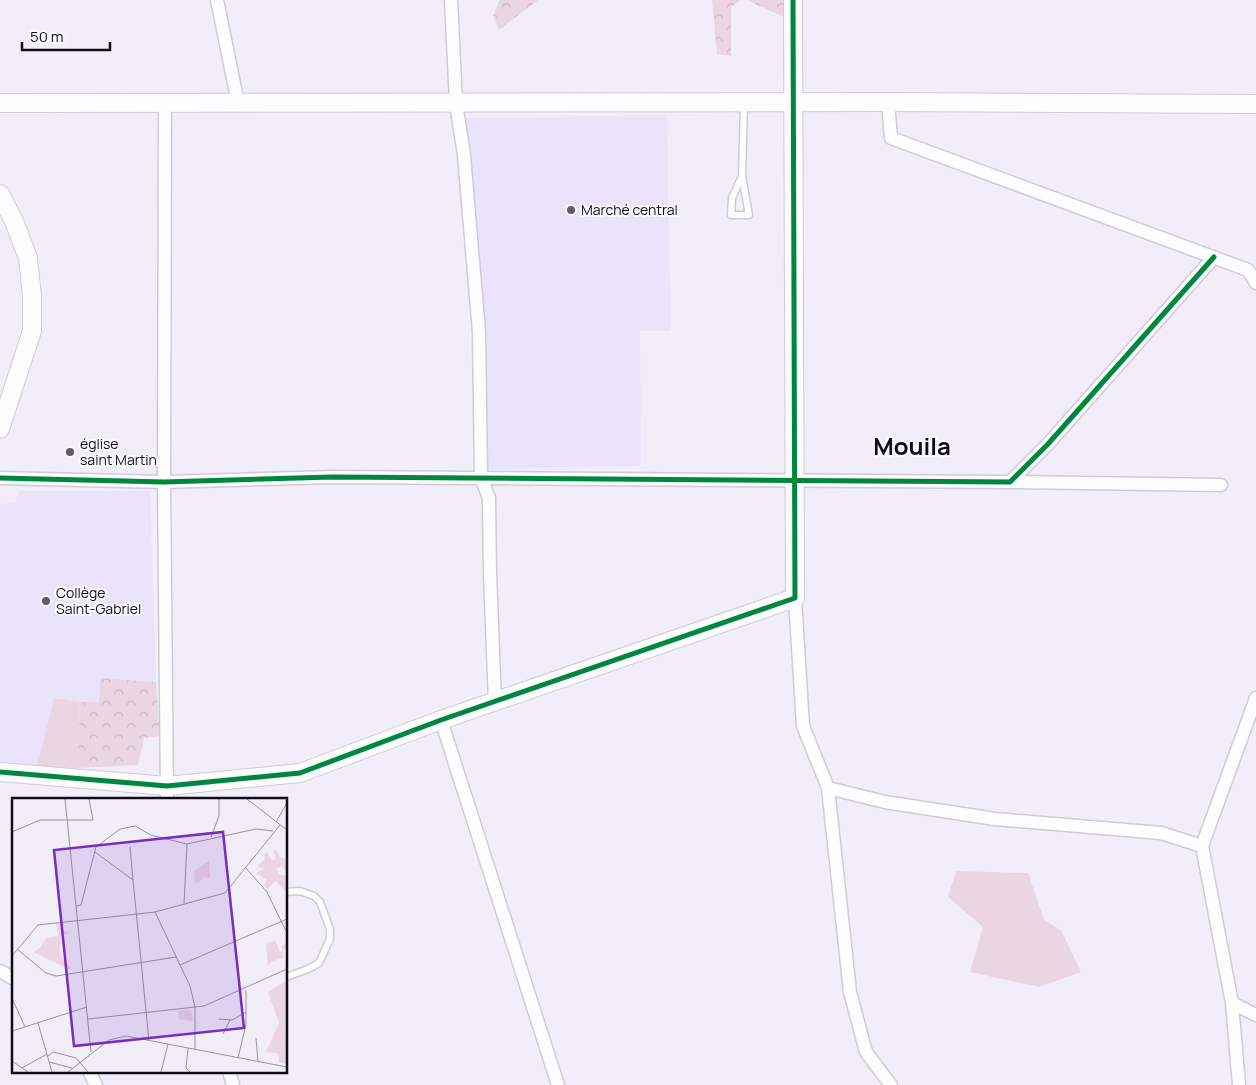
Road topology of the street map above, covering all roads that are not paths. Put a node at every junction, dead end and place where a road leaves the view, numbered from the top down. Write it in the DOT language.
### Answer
graph roads {
  1 [pos="217,0"];
  2 [pos="451,0"];
  3 [pos="793,0"];
  4 [pos="888,102"];
  5 [pos="0,103"];
  6 [pos="165,103"];
  7 [pos="238,103"];
  8 [pos="456,103"];
  9 [pos="744,103"];
  10 [pos="793,103"];
  11 [pos="1256,104"];
  12 [pos="742,176"];
  13 [pos="0,194"];
  14 [pos="1214,257"];
  15 [pos="1256,283"];
  16 [pos="0,429"];
  17 [pos="0,478"];
  18 [pos="481,478"];
  19 [pos="795,480"];
  20 [pos="164,482"];
  21 [pos="1010,482"];
  22 [pos="1221,485"];
  23 [pos="795,598"];
  24 [pos="1256,698"];
  25 [pos="495,702"];
  26 [pos="441,720"];
  27 [pos="0,772"];
  28 [pos="828,788"];
  29 [pos="167,792"];
  30 [pos="1202,846"];
  31 [pos="288,892"];
  32 [pos="0,971"];
  33 [pos="288,976"];
  34 [pos="12,977"];
  35 [pos="1232,1003"];
  36 [pos="1256,1015"];
  37 [pos="90,1072"];
  38 [pos="229,1072"];
  39 [pos="96,1085"];
  40 [pos="233,1085"];
  41 [pos="558,1085"];
  42 [pos="891,1085"];
  43 [pos="1239,1085"];
  1 -- 7 [label="street"];
  2 -- 8 [label="street"];
  3 -- 10 [label="street"];
  4 -- 10 [label="street"];
  4 -- 11 [label="street"];
  4 -- 14 [label="street"];
  5 -- 6 [label="street"];
  6 -- 7 [label="street"];
  6 -- 20 [label="street"];
  7 -- 8 [label="street"];
  8 -- 9 [label="street"];
  8 -- 18 [label="street"];
  9 -- 10 [label="street"];
  9 -- 12 [label="lane"];
  10 -- 19 [label="street"];
  12 -- 12 [label="lane"];
  13 -- 16 [label="street"];
  14 -- 15 [label="street"];
  14 -- 21 [label="street"];
  17 -- 20 [label="street"];
  18 -- 19 [label="street"];
  18 -- 20 [label="street"];
  18 -- 25 [label="street"];
  19 -- 21 [label="street"];
  19 -- 23 [label="street"];
  20 -- 29 [label="street"];
  21 -- 22 [label="street"];
  23 -- 25 [label="street"];
  23 -- 28 [label="street"];
  24 -- 30 [label="street"];
  25 -- 26 [label="street"];
  26 -- 29 [label="street"];
  26 -- 41 [label="street"];
  27 -- 29 [label="street"];
  28 -- 30 [label="street"];
  28 -- 42 [label="street"];
  30 -- 35 [label="street"];
  31 -- 33 [label="lane"];
  32 -- 34 [label="street"];
  35 -- 36 [label="street"];
  35 -- 43 [label="street"];
  37 -- 39 [label="street"];
  38 -- 40 [label="street"];
}
